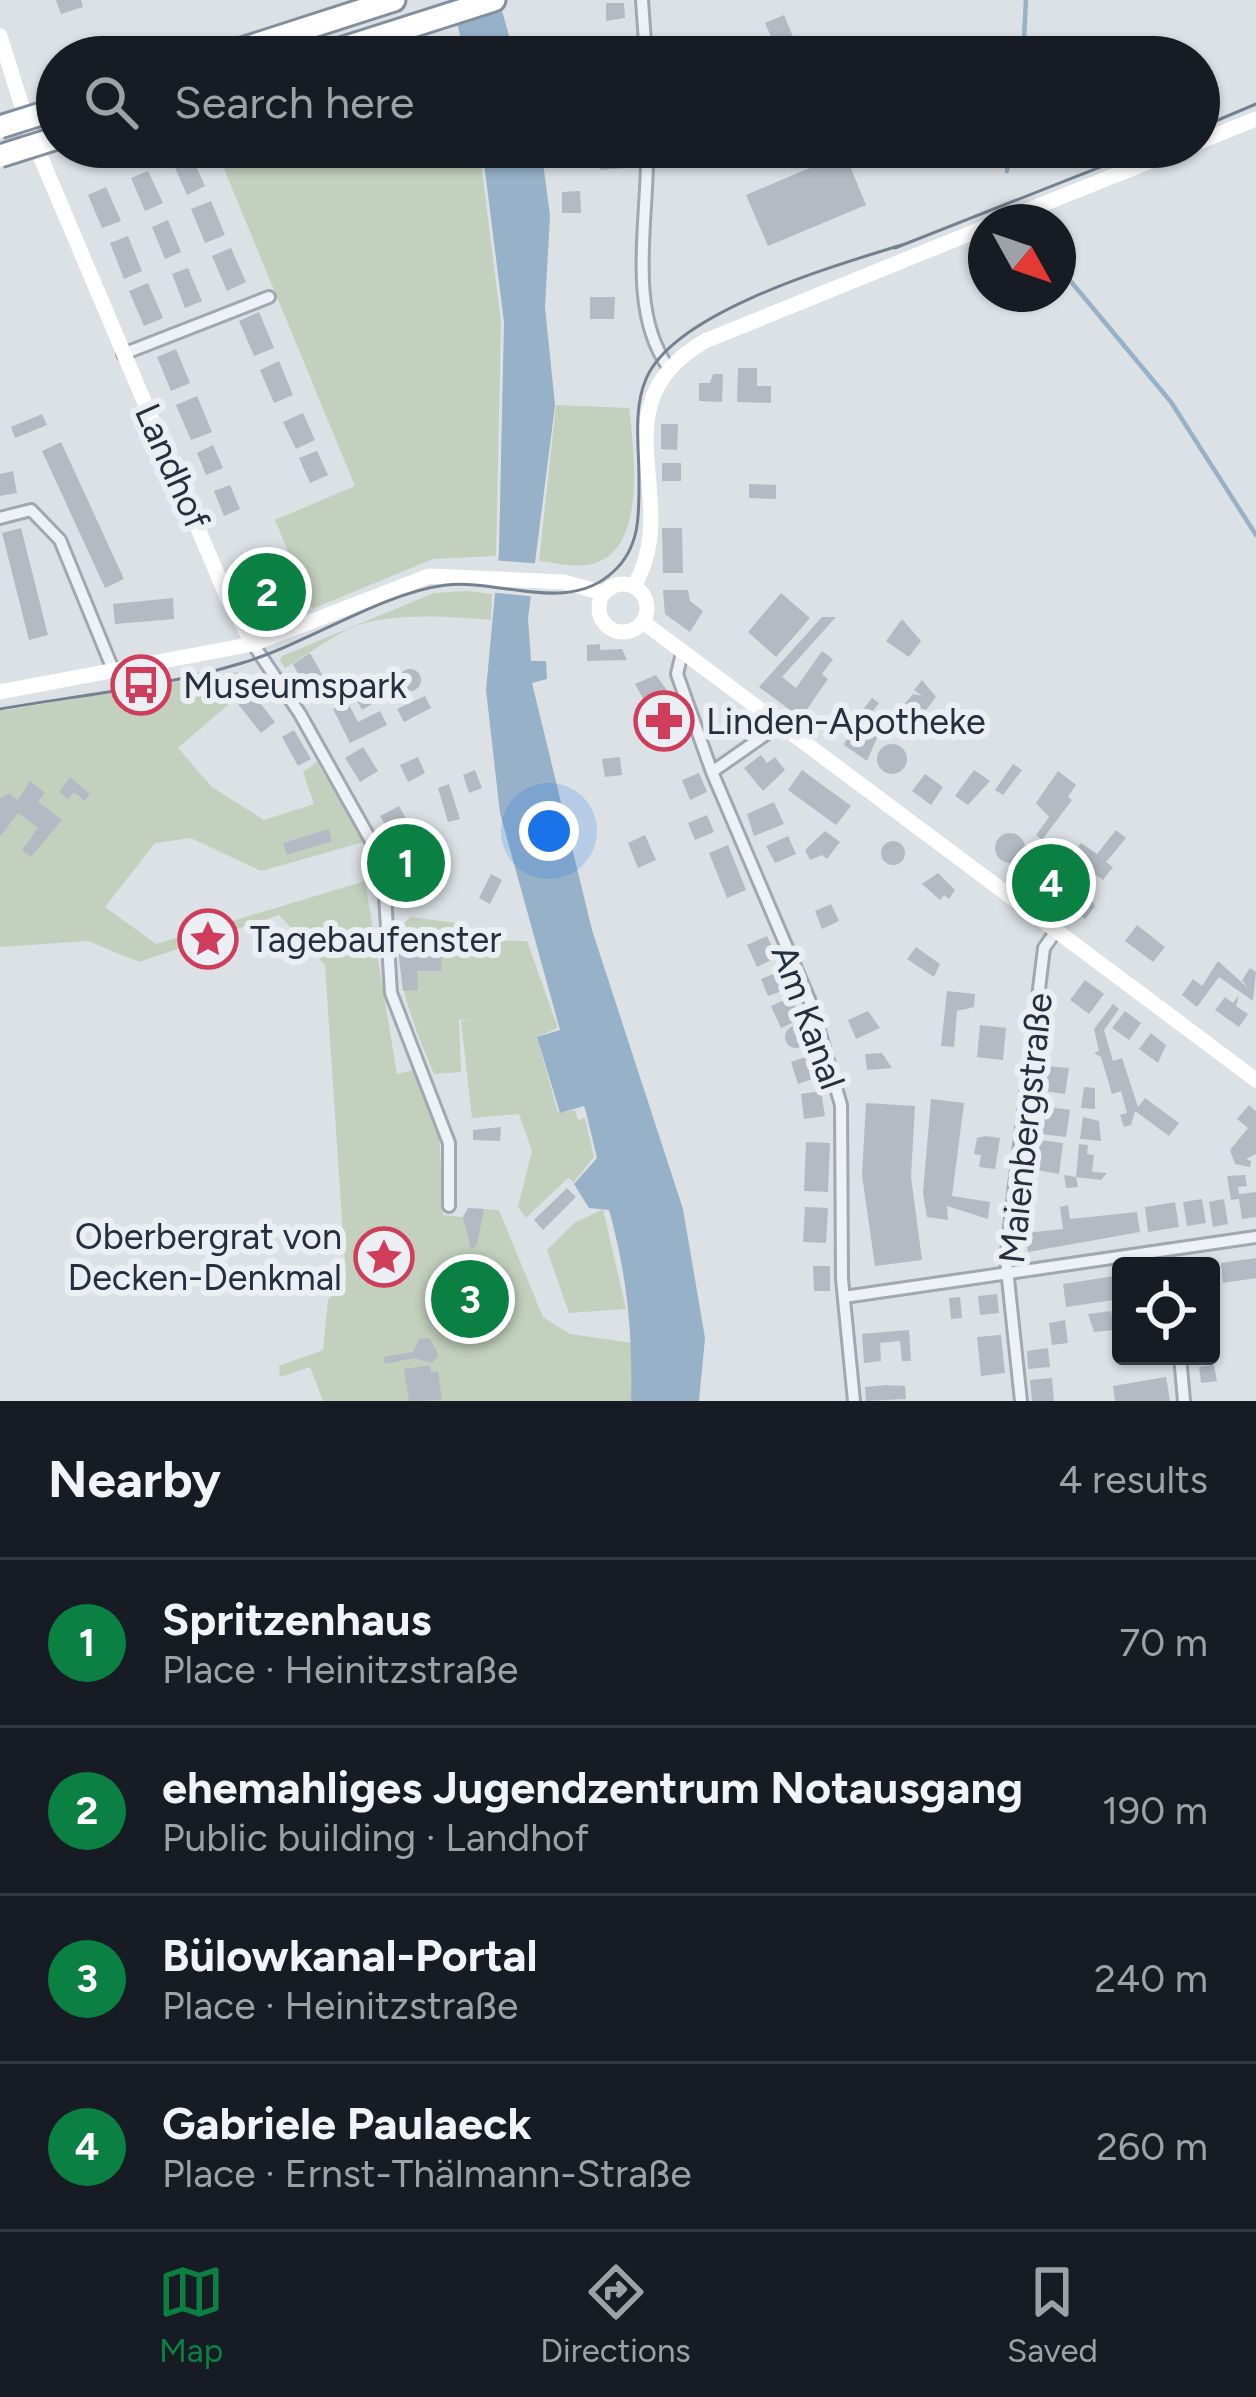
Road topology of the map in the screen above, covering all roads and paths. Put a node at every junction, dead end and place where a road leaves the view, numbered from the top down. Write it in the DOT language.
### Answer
graph roads {
  1 [pos="394,0"];
  2 [pos="494,0"];
  3 [pos="642,0"];
  4 [pos="0,35"];
  5 [pos="282,36"];
  6 [pos="381,36"];
  7 [pos="645,36"];
  8 [pos="36,116"];
  9 [pos="1256,119"];
  10 [pos="0,127"];
  11 [pos="1220,134"];
  12 [pos="36,145"];
  13 [pos="36,145"];
  14 [pos="0,156"];
  15 [pos="46,168"];
  16 [pos="647,168"];
  17 [pos="1133,168"];
  18 [pos="1043,204"];
  19 [pos="968,234"];
  20 [pos="269,296"];
  21 [pos="123,353"];
  22 [pos="668,367"];
  23 [pos="0,518"];
  24 [pos="634,586"];
  25 [pos="603,593"];
  26 [pos="643,622"];
  27 [pos="253,644"];
  28 [pos="682,652"];
  29 [pos="114,672"];
  30 [pos="0,692"];
  31 [pos="779,725"];
  32 [pos="712,772"];
  33 [pos="1056,931"];
  34 [pos="1256,1080"];
  35 [pos="449,1206"];
  36 [pos="1256,1237"];
  37 [pos="1171,1251"];
  38 [pos="1171,1257"];
  39 [pos="1008,1274"];
  40 [pos="844,1297"];
  41 [pos="1181,1365"];
  42 [pos="854,1401"];
  43 [pos="1021,1401"];
  44 [pos="1184,1401"];
  1 -- 5 [label="highway"];
  2 -- 6 [label="highway"];
  3 -- 7 [label="street"];
  4 -- 12 [label="main road, Landhof"];
  8 -- 10 [label="highway, bridge"];
  9 -- 11 [label="main road"];
  13 -- 14 [label="highway, bridge"];
  15 -- 21 [label="main road, Landhof"];
  16 -- 22 [label="street"];
  17 -- 18 [label="main road"];
  19 -- 22 [label="main road"];
  20 -- 21 [label="street"];
  21 -- 27 [label="main road, Landhof"];
  22 -- 24 [label="main road"];
  23 -- 29 [label="street"];
  24 -- 25 [label="main road"];
  24 -- 26 [label="main road"];
  25 -- 26 [label="main road"];
  25 -- 27 [label="main road"];
  26 -- 28 [label="main road"];
  27 -- 29 [label="main road"];
  27 -- 35 [label="street"];
  28 -- 31 [label="main road"];
  28 -- 32 [label="street, Am Kanal"];
  29 -- 30 [label="main road"];
  31 -- 32 [label="street"];
  31 -- 33 [label="main road"];
  32 -- 40 [label="street, Am Kanal"];
  33 -- 34 [label="main road"];
  33 -- 39 [label="street, Maienbergstraße"];
  36 -- 37 [label="street"];
  37 -- 38 [label="street"];
  37 -- 39 [label="street"];
  39 -- 40 [label="street"];
  39 -- 43 [label="street, Maienbergstraße"];
  40 -- 42 [label="street, Am Kanal"];
  41 -- 44 [label="street"];
}
